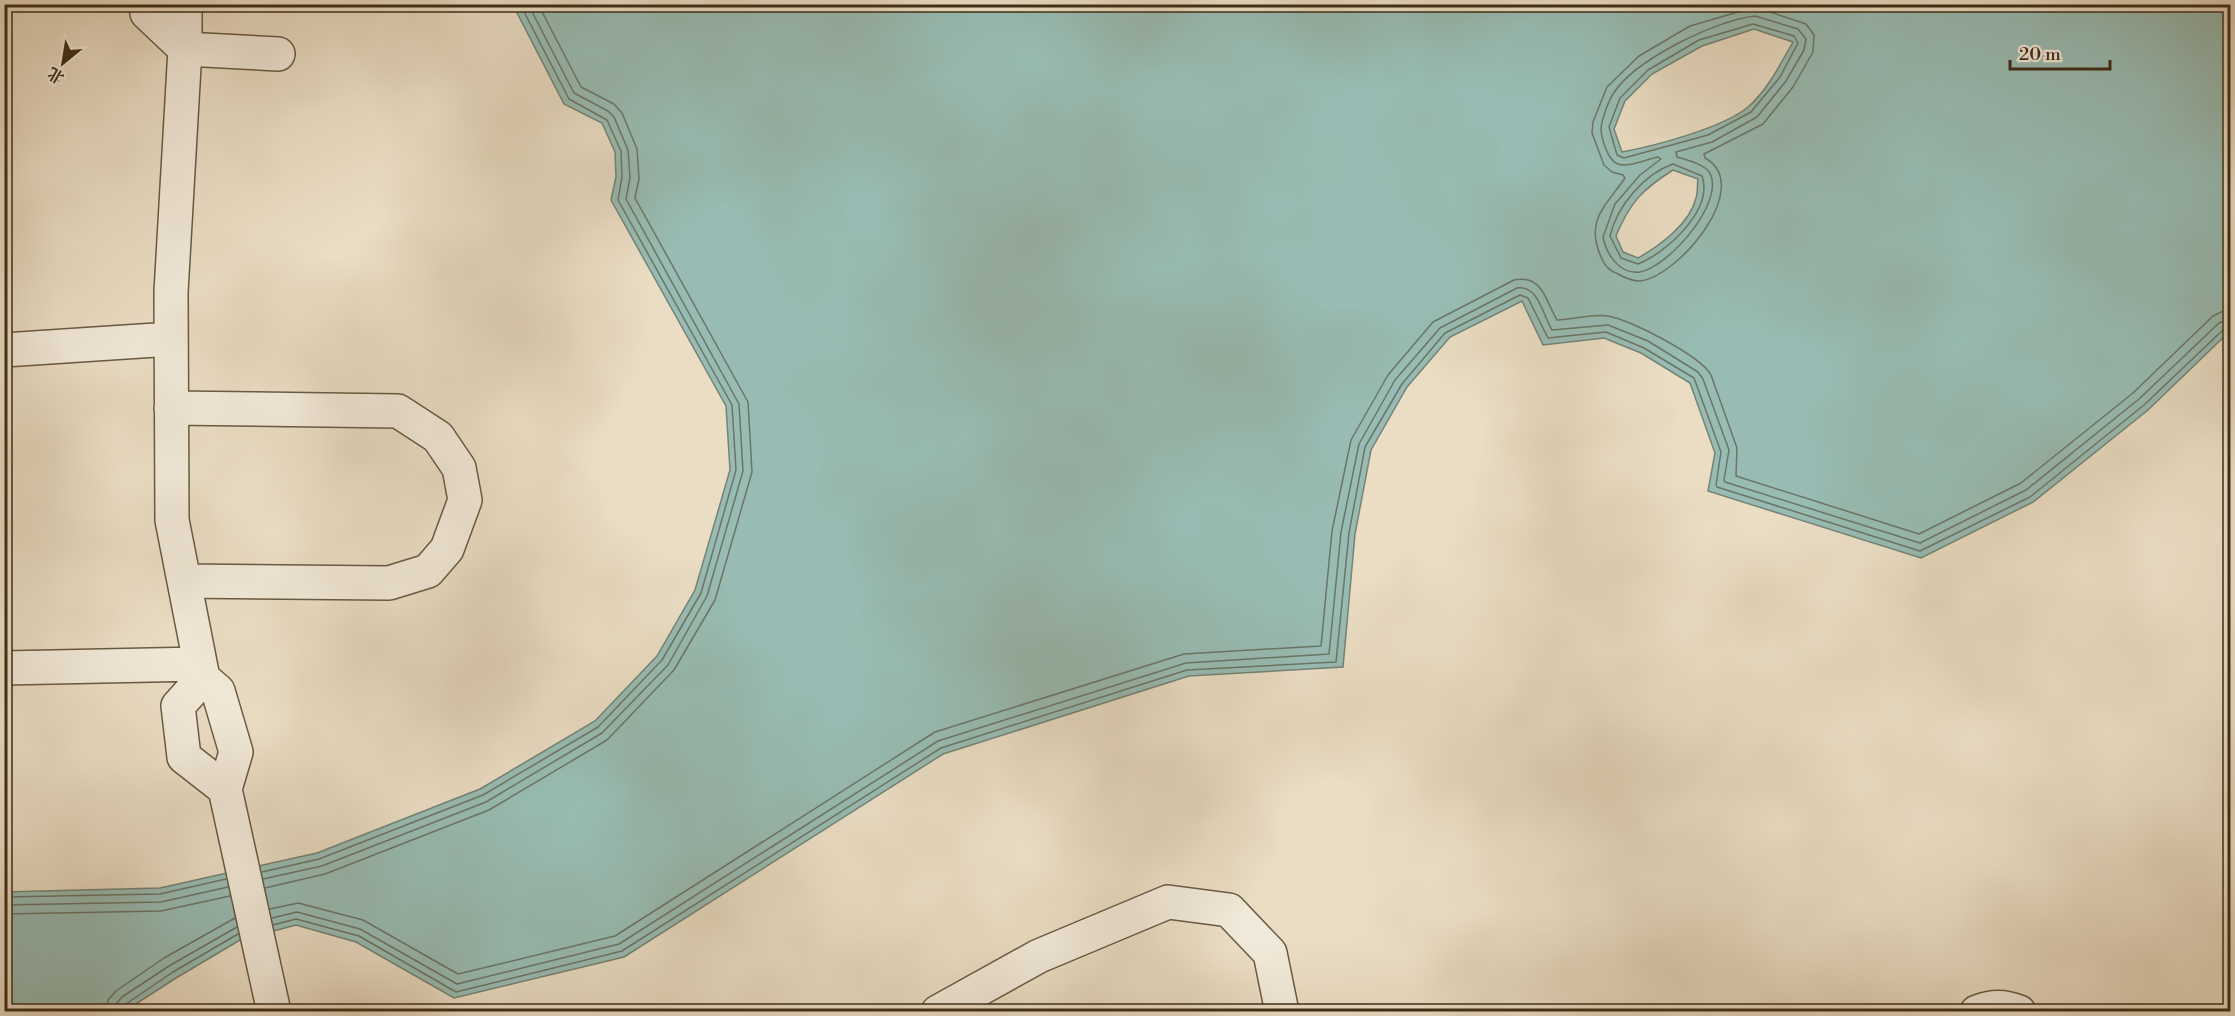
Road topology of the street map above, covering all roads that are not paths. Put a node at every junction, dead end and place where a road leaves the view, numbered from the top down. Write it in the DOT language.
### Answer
graph roads {
  1 [pos="146,4"];
  2 [pos="185,4"];
  3 [pos="185,49"];
  4 [pos="278,54"];
  5 [pos="171,339"];
  6 [pos="4,350"];
  7 [pos="171,408"];
  8 [pos="184,581"];
  9 [pos="4,668"];
  10 [pos="202,671"];
  11 [pos="225,789"];
  12 [pos="274,1011"];
  13 [pos="938,1011"];
  14 [pos="1282,1011"];
  15 [pos="1977,1011"];
  16 [pos="2019,1011"];
  1 -- 3 [label="street"];
  2 -- 3 [label="street"];
  3 -- 4 [label="street"];
  3 -- 5 [label="street"];
  5 -- 6 [label="street"];
  5 -- 7 [label="street"];
  7 -- 8 [label="street"];
  7 -- 8 [label="street"];
  8 -- 10 [label="street"];
  9 -- 10 [label="street"];
  10 -- 11 [label="street"];
  10 -- 11 [label="street"];
  11 -- 12 [label="street"];
  13 -- 14 [label="street"];
  15 -- 16 [label="street"];
}
